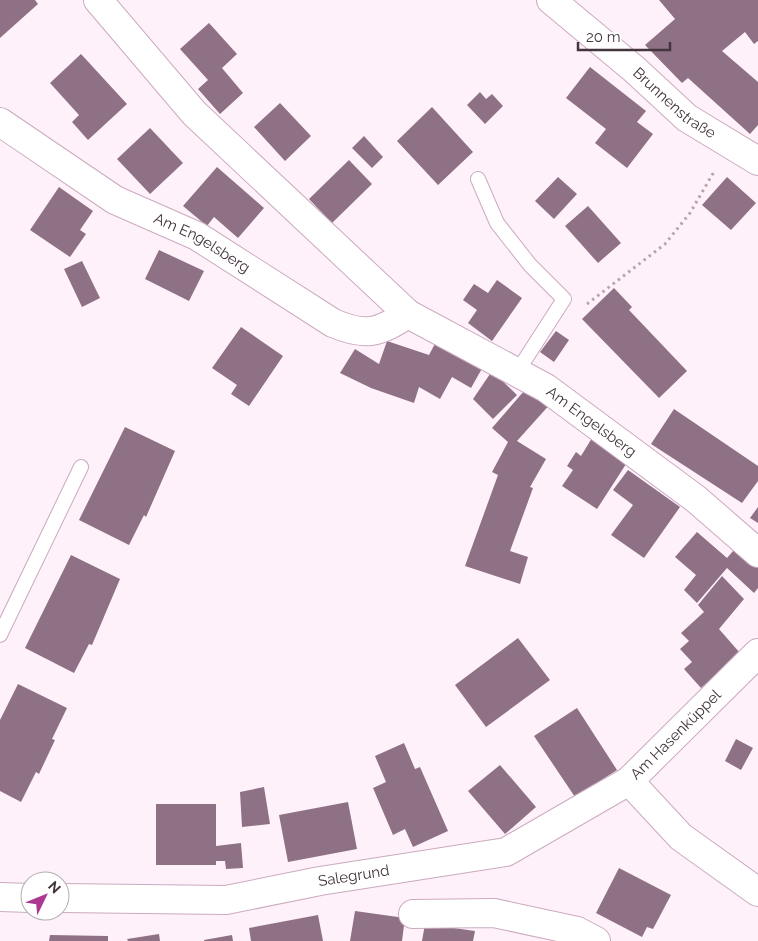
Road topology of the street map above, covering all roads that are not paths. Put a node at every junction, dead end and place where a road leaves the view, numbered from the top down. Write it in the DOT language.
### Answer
graph roads {
  1 [pos="98,0"];
  2 [pos="552,0"];
  3 [pos="0,122"];
  4 [pos="758,161"];
  5 [pos="478,179"];
  6 [pos="408,314"];
  7 [pos="517,372"];
  8 [pos="81,467"];
  9 [pos="758,553"];
  10 [pos="0,635"];
  11 [pos="758,653"];
  12 [pos="629,781"];
  13 [pos="758,892"];
  14 [pos="0,897"];
  15 [pos="20,898"];
  16 [pos="70,898"];
  17 [pos="413,914"];
  18 [pos="596,941"];
  1 -- 6 [label="street, Am Engelsberg"];
  2 -- 4 [label="street, Brunnenstraße"];
  3 -- 6 [label="street, Am Engelsberg"];
  5 -- 7 [label="lane"];
  6 -- 7 [label="street, Am Engelsberg"];
  7 -- 9 [label="street, Am Engelsberg"];
  8 -- 10 [label="lane"];
  11 -- 12 [label="street, Am Hasenküppel"];
  12 -- 13 [label="street, Am Hasenküppel"];
  12 -- 16 [label="street, Salegrund"];
  14 -- 15 [label="street"];
  17 -- 18 [label="street"];
}
